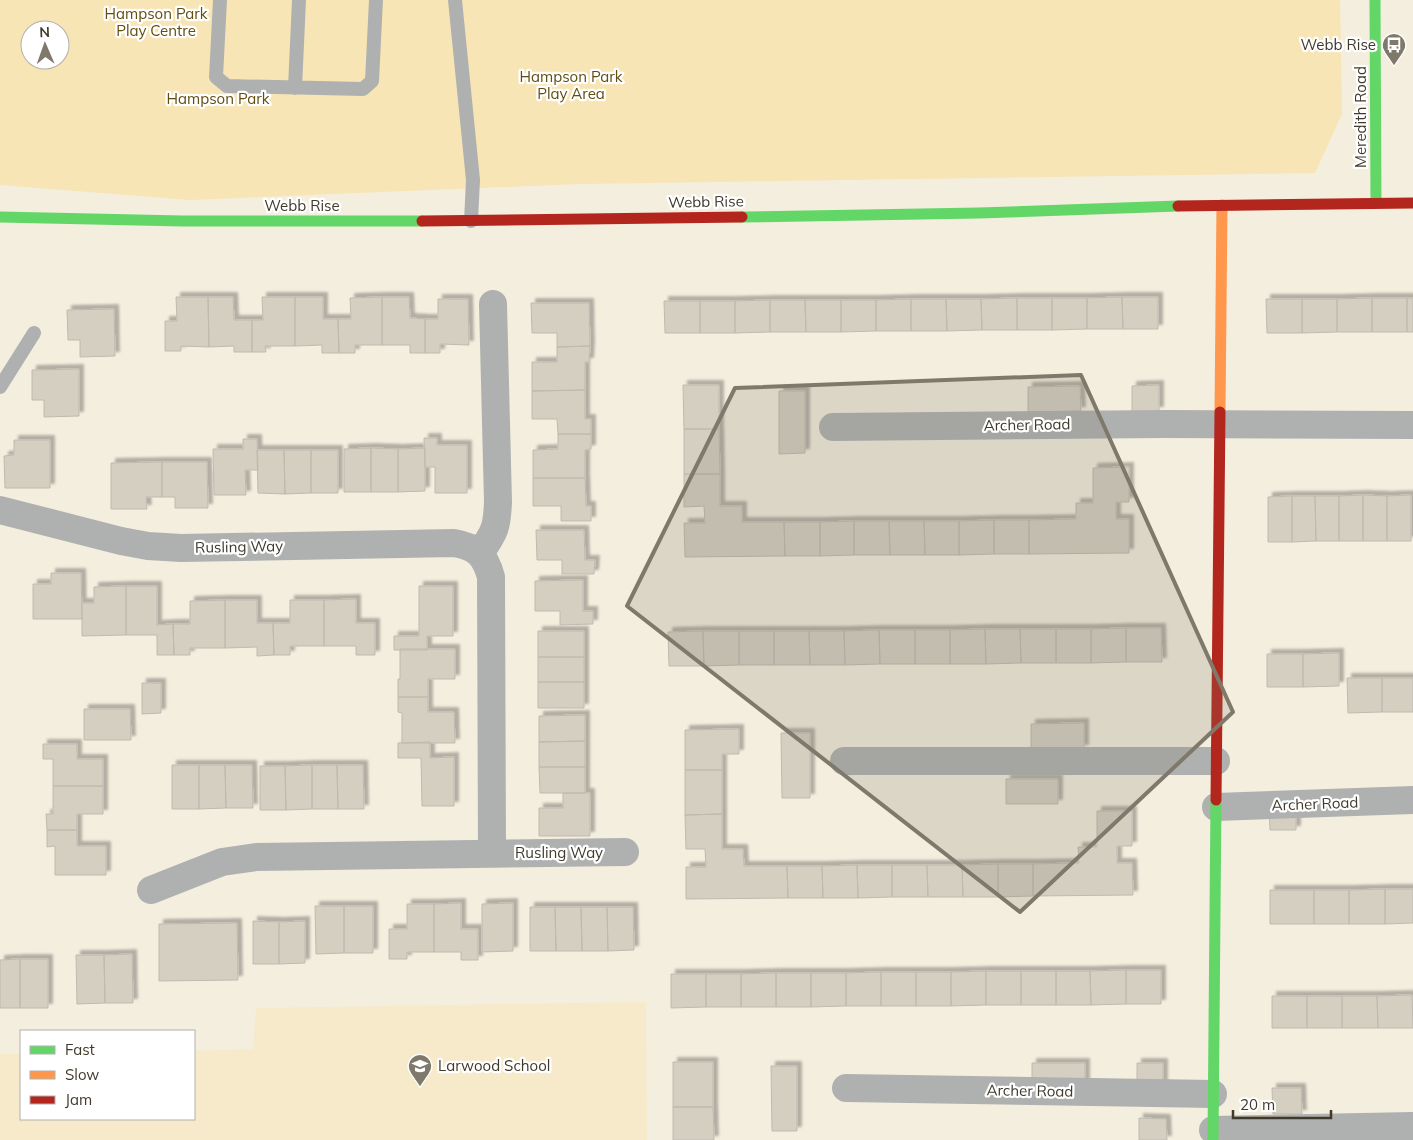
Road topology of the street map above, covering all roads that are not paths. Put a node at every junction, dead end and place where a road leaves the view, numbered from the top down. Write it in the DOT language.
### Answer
graph roads {
  1 [pos="220,0"];
  2 [pos="299,0"];
  3 [pos="376,0"];
  4 [pos="456,0"];
  5 [pos="1375,0"];
  6 [pos="295,88"];
  7 [pos="1376,203"];
  8 [pos="1413,203"];
  9 [pos="1222,205"];
  10 [pos="0,217"];
  11 [pos="471,221"];
  12 [pos="493,304"];
  13 [pos="34,333"];
  14 [pos="0,387"];
  15 [pos="1220,425"];
  16 [pos="1413,425"];
  17 [pos="833,427"];
  18 [pos="0,510"];
  19 [pos="480,553"];
  20 [pos="1216,761"];
  21 [pos="844,762"];
  22 [pos="1413,800"];
  23 [pos="1216,807"];
  24 [pos="625,852"];
  25 [pos="492,853"];
  26 [pos="151,890"];
  27 [pos="846,1088"];
  28 [pos="1213,1094"];
  29 [pos="1413,1126"];
  30 [pos="1213,1135"];
  1 -- 6 [label="lane"];
  2 -- 6 [label="lane"];
  3 -- 6 [label="lane"];
  4 -- 11 [label="lane"];
  5 -- 7 [label="street, Meredith Road"];
  7 -- 8 [label="street, Webb Rise"];
  7 -- 9 [label="street, Webb Rise"];
  9 -- 11 [label="street, Webb Rise"];
  9 -- 15 [label="street"];
  10 -- 11 [label="street, Webb Rise"];
  12 -- 19 [label="street"];
  13 -- 14 [label="lane"];
  15 -- 16 [label="street, Archer Road"];
  15 -- 17 [label="street, Archer Road"];
  15 -- 20 [label="street"];
  18 -- 19 [label="street, Rusling Way"];
  19 -- 25 [label="street"];
  20 -- 21 [label="street"];
  20 -- 23 [label="street"];
  22 -- 23 [label="street, Archer Road"];
  23 -- 28 [label="street"];
  24 -- 25 [label="street, Rusling Way"];
  25 -- 26 [label="street, Rusling Way"];
  27 -- 28 [label="street, Archer Road"];
  28 -- 30 [label="street"];
  29 -- 30 [label="street"];
}
